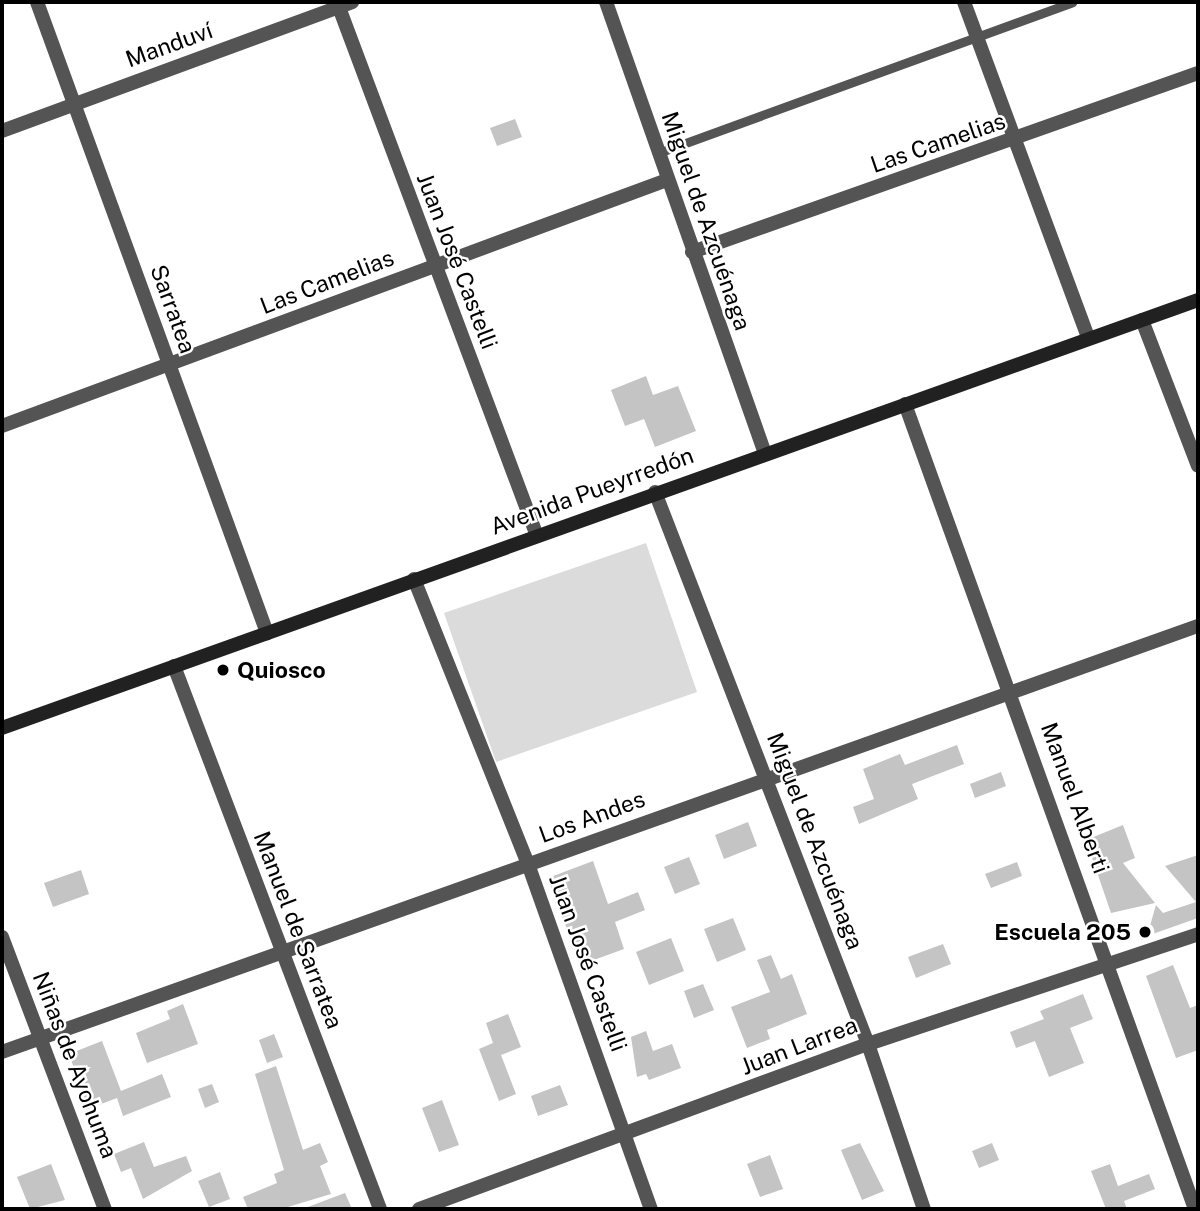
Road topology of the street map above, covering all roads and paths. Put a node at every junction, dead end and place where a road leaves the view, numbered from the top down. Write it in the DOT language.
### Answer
graph roads {
  1 [pos="37,2"];
  2 [pos="606,2"];
  3 [pos="964,2"];
  4 [pos="1072,2"];
  5 [pos="342,4"];
  6 [pos="975,37"];
  7 [pos="1198,73"];
  8 [pos="74,104"];
  9 [pos="2,131"];
  10 [pos="1015,141"];
  11 [pos="658,153"];
  12 [pos="667,180"];
  13 [pos="692,252"];
  14 [pos="433,266"];
  15 [pos="1198,299"];
  16 [pos="1142,320"];
  17 [pos="1088,338"];
  18 [pos="170,367"];
  19 [pos="905,404"];
  20 [pos="2,426"];
  21 [pos="765,454"];
  22 [pos="1198,466"];
  23 [pos="654,492"];
  24 [pos="537,536"];
  25 [pos="414,579"];
  26 [pos="1198,626"];
  27 [pos="267,633"];
  28 [pos="174,666"];
  29 [pos="1014,693"];
  30 [pos="2,728"];
  31 [pos="767,777"];
  32 [pos="528,864"];
  33 [pos="1198,934"];
  34 [pos="2,937"];
  35 [pos="282,953"];
  36 [pos="1110,963"];
  37 [pos="41,1037"];
  38 [pos="868,1044"];
  39 [pos="2,1052"];
  40 [pos="625,1137"];
  41 [pos="105,1209"];
  42 [pos="380,1209"];
  43 [pos="419,1209"];
  44 [pos="650,1209"];
  45 [pos="924,1209"];
  46 [pos="1195,1209"];
  1 -- 8 [label="street, Sarratea"];
  2 -- 11 [label="street, Miguel de Azcuénaga"];
  3 -- 6 [label="street"];
  4 -- 6 [label="lane"];
  5 -- 8 [label="street, Manduví"];
  5 -- 14 [label="street, Juan José Castelli"];
  6 -- 10 [label="street"];
  6 -- 11 [label="lane"];
  7 -- 10 [label="street, Las Camelias"];
  8 -- 9 [label="street, Manduví"];
  8 -- 18 [label="street, Sarratea"];
  10 -- 13 [label="street, Las Camelias"];
  10 -- 17 [label="street"];
  11 -- 12 [label="street, Miguel de Azcuénaga"];
  12 -- 13 [label="street, Miguel de Azcuénaga"];
  12 -- 14 [label="street, Las Camelias"];
  13 -- 21 [label="street, Miguel de Azcuénaga"];
  14 -- 18 [label="street, Las Camelias"];
  14 -- 24 [label="street, Juan José Castelli"];
  15 -- 16 [label="main road, Avenida Pueyrredón"];
  16 -- 17 [label="main road, Avenida Pueyrredón"];
  16 -- 22 [label="street"];
  17 -- 19 [label="main road, Avenida Pueyrredón"];
  18 -- 20 [label="street, Las Camelias"];
  18 -- 27 [label="street, Sarratea"];
  19 -- 21 [label="main road, Avenida Pueyrredón"];
  19 -- 29 [label="street, Manuel Alberti"];
  21 -- 23 [label="main road, Avenida Pueyrredón"];
  23 -- 24 [label="main road, Avenida Pueyrredón"];
  23 -- 31 [label="street, Miguel de Azcuénaga"];
  24 -- 25 [label="main road, Avenida Pueyrredón"];
  25 -- 27 [label="main road, Avenida Pueyrredón"];
  25 -- 32 [label="street, Juan José Castelli"];
  26 -- 29 [label="street, Los Andes"];
  27 -- 28 [label="main road, Avenida Pueyrredón"];
  28 -- 30 [label="main road, Avenida Pueyrredón"];
  28 -- 35 [label="street, Manuel de Sarratea"];
  29 -- 31 [label="street, Los Andes"];
  29 -- 36 [label="street, Manuel Alberti"];
  31 -- 32 [label="street, Los Andes"];
  31 -- 38 [label="street, Miguel de Azcuénaga"];
  32 -- 35 [label="street, Los Andes"];
  32 -- 40 [label="street, Juan José Castelli"];
  33 -- 36 [label="street, Juan Larrea"];
  34 -- 37 [label="street, Niñas de Ayohuma"];
  35 -- 37 [label="street, Los Andes"];
  35 -- 42 [label="street, Manuel de Sarratea"];
  36 -- 38 [label="street, Juan Larrea"];
  36 -- 46 [label="street, Manuel Alberti"];
  37 -- 39 [label="street, Los Andes"];
  37 -- 41 [label="street, Niñas de Ayohuma"];
  38 -- 40 [label="street, Juan Larrea"];
  38 -- 45 [label="street, Miguel de Azcuénaga"];
  40 -- 43 [label="street, Juan Larrea"];
  40 -- 44 [label="street, Juan José Castelli"];
}
